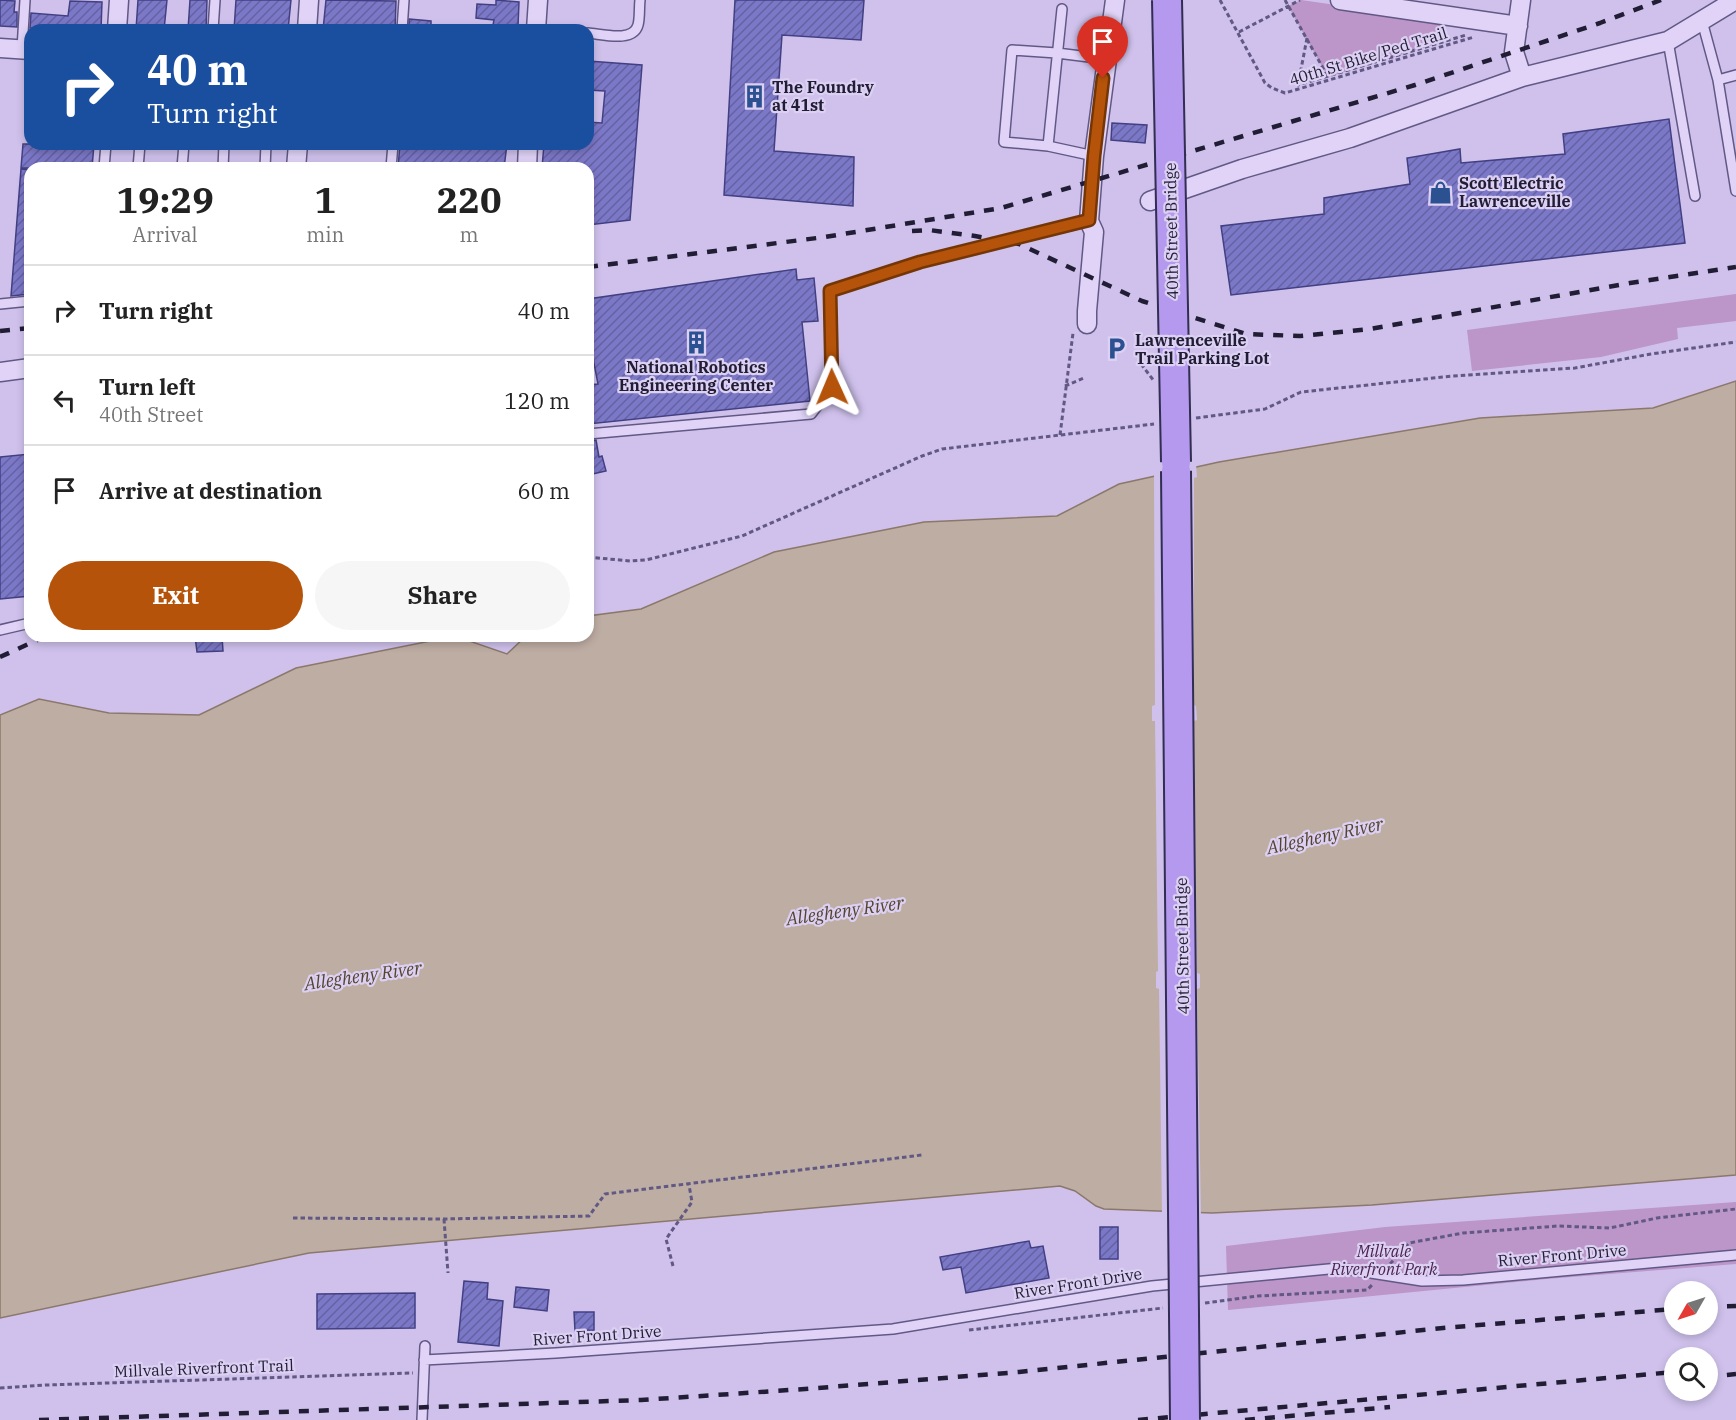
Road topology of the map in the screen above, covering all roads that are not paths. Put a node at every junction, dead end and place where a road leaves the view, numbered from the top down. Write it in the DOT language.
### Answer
graph roads {
  1 [pos="26,0"];
  2 [pos="119,0"];
  3 [pos="215,0"];
  4 [pos="309,0"];
  5 [pos="404,0"];
  6 [pos="538,0"];
  7 [pos="640,0"];
  8 [pos="1115,0"];
  9 [pos="1167,0"];
  10 [pos="1340,0"];
  11 [pos="1521,0"];
  12 [pos="1734,5"];
  13 [pos="1062,9"];
  14 [pos="1702,21"];
  15 [pos="26,24"];
  16 [pos="117,24"];
  17 [pos="213,24"];
  18 [pos="307,24"];
  19 [pos="402,24"];
  20 [pos="536,24"];
  21 [pos="1518,26"];
  22 [pos="594,34"];
  23 [pos="1668,41"];
  24 [pos="0,48"];
  25 [pos="24,50"];
  26 [pos="1057,52"];
  27 [pos="1106,59"];
  28 [pos="1736,75"];
  29 [pos="1522,77"];
  30 [pos="1718,80"];
  31 [pos="1048,146"];
  32 [pos="1094,156"];
  33 [pos="1736,191"];
  34 [pos="1695,196"];
  35 [pos="1150,201"];
  36 [pos="1089,220"];
  37 [pos="24,302"];
  38 [pos="0,304"];
  39 [pos="1081,324"];
  40 [pos="24,369"];
  41 [pos="0,372"];
  42 [pos="594,433"];
  43 [pos="24,624"];
  44 [pos="0,630"];
  45 [pos="1736,1255"];
  46 [pos="425,1346"];
  47 [pos="424,1360"];
  48 [pos="422,1420"];
  49 [pos="1185,1420"];
  1 -- 15 [label="lane"];
  2 -- 16 [label="street"];
  3 -- 17 [label="lane"];
  4 -- 18 [label="street"];
  5 -- 19 [label="lane"];
  6 -- 20 [label="street"];
  7 -- 22 [label="lane"];
  8 -- 27 [label="street"];
  9 -- 49 [label="main road, 40th Street Bridge, bridge"];
  10 -- 21 [label="street"];
  11 -- 21 [label="street"];
  12 -- 14 [label="street"];
  13 -- 26 [label="lane"];
  14 -- 23 [label="street"];
  14 -- 30 [label="lane"];
  21 -- 29 [label="street"];
  23 -- 29 [label="street"];
  23 -- 34 [label="lane"];
  24 -- 25 [label="street"];
  26 -- 27 [label="lane"];
  26 -- 31 [label="lane"];
  26 -- 31 [label="lane"];
  27 -- 32 [label="street"];
  28 -- 30 [label="lane"];
  29 -- 35 [label="street"];
  30 -- 33 [label="lane"];
  31 -- 32 [label="lane"];
  32 -- 36 [label="street"];
  36 -- 39 [label="street"];
  36 -- 42 [label="lane"];
  37 -- 38 [label="lane"];
  40 -- 41 [label="street"];
  43 -- 44 [label="lane"];
  45 -- 47 [label="lane, River Front Drive"];
  46 -- 47 [label="lane"];
  47 -- 48 [label="lane"];
}
